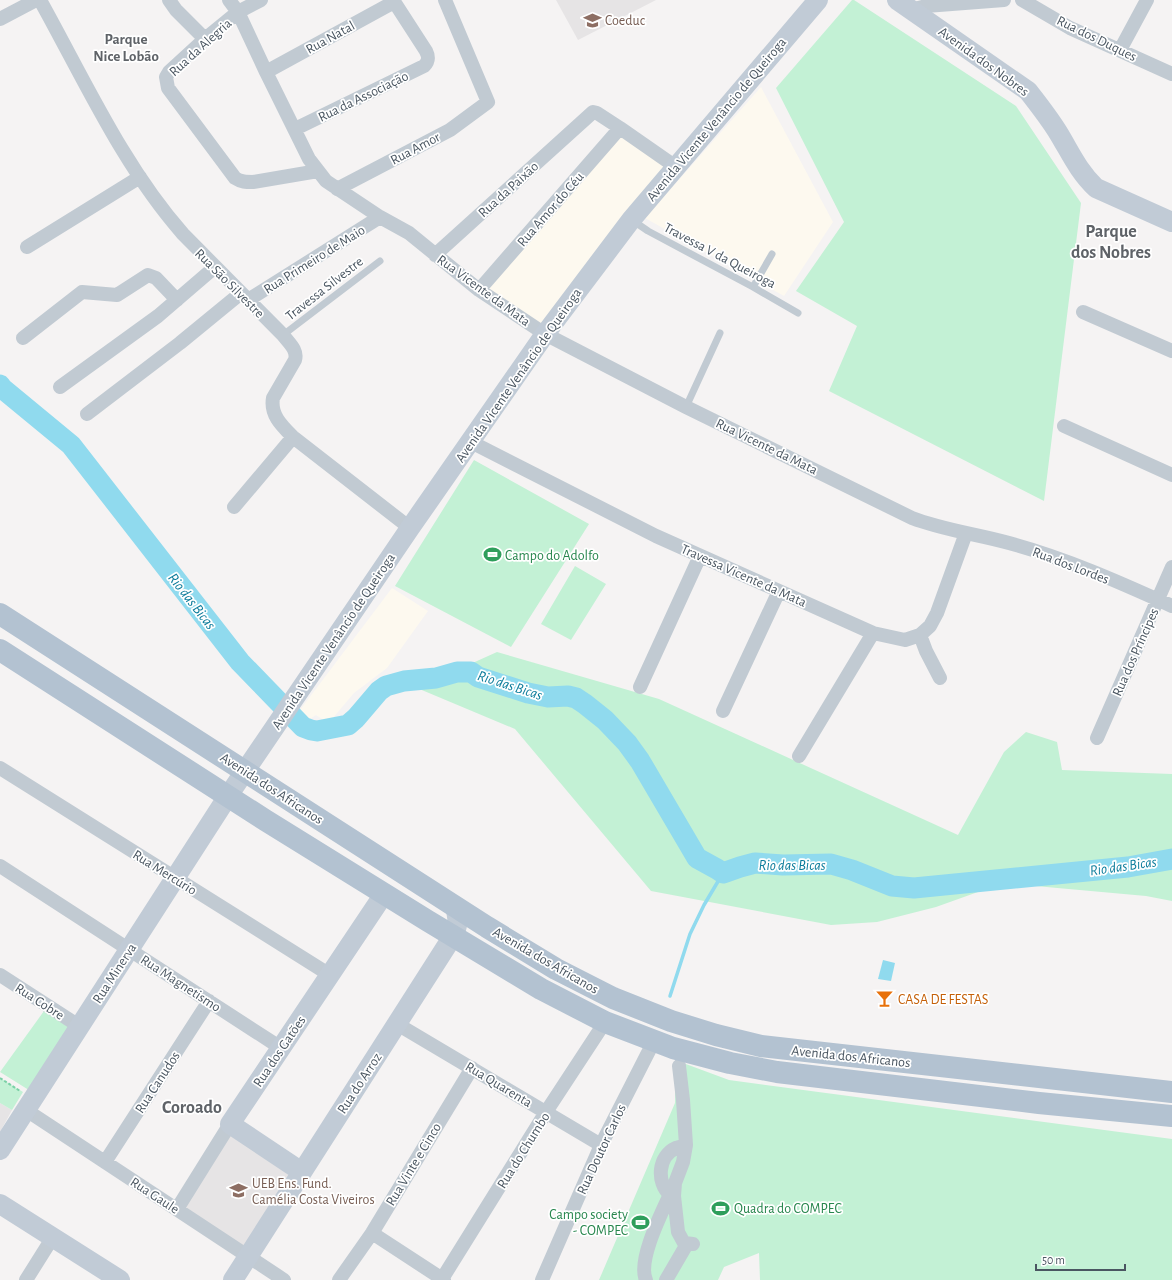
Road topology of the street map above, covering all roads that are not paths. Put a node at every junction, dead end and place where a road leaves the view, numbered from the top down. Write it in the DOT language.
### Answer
graph roads {
  1 [pos="36,0"];
  2 [pos="40,0"];
  3 [pos="169,0"];
  4 [pos="229,0"];
  5 [pos="260,0"];
  6 [pos="445,0"];
  7 [pos="818,0"];
  8 [pos="1004,0"];
  9 [pos="1022,0"];
  10 [pos="1147,0"];
  11 [pos="394,1"];
  12 [pos="904,5"];
  13 [pos="238,12"];
  14 [pos="0,19"];
  15 [pos="205,39"];
  16 [pos="1120,50"];
  17 [pos="266,72"];
  18 [pos="1172,74"];
  19 [pos="620,128"];
  20 [pos="295,129"];
  21 [pos="1059,134"];
  22 [pos="676,167"];
  23 [pos="318,171"];
  24 [pos="140,178"];
  25 [pos="337,189"];
  26 [pos="1172,207"];
  27 [pos="380,217"];
  28 [pos="631,220"];
  29 [pos="1172,222"];
  30 [pos="27,247"];
  31 [pos="772,254"];
  32 [pos="435,255"];
  33 [pos="380,261"];
  34 [pos="214,267"];
  35 [pos="753,287"];
  36 [pos="479,290"];
  37 [pos="244,297"];
  38 [pos="177,300"];
  39 [pos="1083,312"];
  40 [pos="798,313"];
  41 [pos="720,333"];
  42 [pos="545,334"];
  43 [pos="283,335"];
  44 [pos="23,338"];
  45 [pos="1172,351"];
  46 [pos="60,387"];
  47 [pos="686,406"];
  48 [pos="87,414"];
  49 [pos="1064,426"];
  50 [pos="293,437"];
  51 [pos="471,442"];
  52 [pos="1172,475"];
  53 [pos="234,507"];
  54 [pos="410,528"];
  55 [pos="966,533"];
  56 [pos="700,556"];
  57 [pos="1172,567"];
  58 [pos="779,591"];
  59 [pos="1158,600"];
  60 [pos="1172,606"];
  61 [pos="0,614"];
  62 [pos="873,633"];
  63 [pos="920,635"];
  64 [pos="1,652"];
  65 [pos="940,678"];
  66 [pos="640,687"];
  67 [pos="723,711"];
  68 [pos="1098,738"];
  69 [pos="799,756"];
  70 [pos="0,768"];
  71 [pos="245,770"];
  72 [pos="228,796"];
  73 [pos="265,820"];
  74 [pos="0,866"];
  75 [pos="175,878"];
  76 [pos="384,894"];
  77 [pos="455,906"];
  78 [pos="453,936"];
  79 [pos="129,949"];
  80 [pos="330,975"];
  81 [pos="2,981"];
  82 [pos="209,1001"];
  83 [pos="605,1022"];
  84 [pos="397,1024"];
  85 [pos="79,1026"];
  86 [pos="654,1041"];
  87 [pos="281,1048"];
  88 [pos="679,1066"];
  89 [pos="472,1068"];
  90 [pos="1172,1092"];
  91 [pos="29,1104"];
  92 [pos="546,1112"];
  93 [pos="1172,1116"];
  94 [pos="230,1124"];
  95 [pos="601,1145"];
  96 [pos="0,1150"];
  97 [pos="105,1162"];
  98 [pos="302,1172"];
  99 [pos="672,1189"];
  100 [pos="0,1204"];
  101 [pos="177,1210"];
  102 [pos="372,1233"];
  103 [pos="52,1237"];
  104 [pos="647,1251"];
  105 [pos="248,1256"];
  106 [pos="443,1279"];
  107 [pos="26,1280"];
  108 [pos="120,1280"];
  109 [pos="233,1280"];
  110 [pos="284,1280"];
  111 [pos="339,1280"];
  112 [pos="542,1280"];
  113 [pos="635,1280"];
  114 [pos="646,1280"];
  115 [pos="666,1280"];
  1 -- 14 [label="street"];
  2 -- 24 [label="street, Rua São Silvestre"];
  3 -- 15 [label="street"];
  4 -- 13 [label="street, Rua Vicente da Mata"];
  5 -- 13 [label="street, Rua da Alegria"];
  6 -- 25 [label="street, Rua Amor"];
  7 -- 22 [label="street, Avenida Vicente Venâncio de Queiroga"];
  8 -- 12 [label="street"];
  9 -- 16 [label="street, Rua dos Duques"];
  10 -- 16 [label="street"];
  11 -- 17 [label="street, Rua Natal"];
  11 -- 20 [label="street, Rua da Associação"];
  12 -- 21 [label="street, Avenida dos Nobres"];
  13 -- 15 [label="street, Rua da Alegria"];
  13 -- 17 [label="street, Rua Vicente da Mata"];
  15 -- 23 [label="street, Rua da Alegria"];
  16 -- 18 [label="street, Rua dos Duques"];
  17 -- 20 [label="street, Rua Vicente da Mata"];
  19 -- 22 [label="street"];
  19 -- 32 [label="street, Rua da Paixão"];
  19 -- 36 [label="street, Rua Amor do Céu"];
  20 -- 23 [label="street, Rua Vicente da Mata"];
  21 -- 26 [label="street, Avenida dos Nobres"];
  21 -- 29 [label="street, Avenida dos Nobres"];
  22 -- 28 [label="street, Avenida Vicente Venâncio de Queiroga"];
  23 -- 25 [label="street, Rua Vicente da Mata"];
  24 -- 30 [label="street"];
  24 -- 34 [label="street, Rua São Silvestre"];
  25 -- 27 [label="street, Rua Vicente da Mata"];
  27 -- 32 [label="street, Rua Vicente da Mata"];
  27 -- 37 [label="street, Rua Primeiro de Maio"];
  28 -- 35 [label="lane, Travessa V da Queiroga"];
  28 -- 42 [label="street, Avenida Vicente Venâncio de Queiroga"];
  31 -- 35 [label="lane"];
  32 -- 36 [label="street, Rua Vicente da Mata"];
  33 -- 43 [label="lane, Travessa Silvestre"];
  34 -- 37 [label="street, Rua São Silvestre"];
  34 -- 38 [label="street"];
  35 -- 40 [label="lane, Travessa V da Queiroga"];
  36 -- 42 [label="street, Rua Vicente da Mata"];
  37 -- 43 [label="street, Rua São Silvestre"];
  37 -- 48 [label="street, Rua Primeiro de Maio"];
  38 -- 44 [label="street"];
  38 -- 46 [label="street"];
  39 -- 45 [label="street"];
  41 -- 47 [label="lane"];
  42 -- 47 [label="street, Rua Vicente da Mata"];
  42 -- 51 [label="street, Avenida Vicente Venâncio de Queiroga"];
  43 -- 50 [label="street, Rua São Silvestre"];
  47 -- 55 [label="street, Rua Vicente da Mata"];
  49 -- 52 [label="street"];
  50 -- 53 [label="street"];
  50 -- 54 [label="street, Rua São Silvestre"];
  51 -- 54 [label="street, Avenida Vicente Venâncio de Queiroga"];
  51 -- 56 [label="street, Travessa Vicente da Mata"];
  54 -- 71 [label="street, Avenida Vicente Venâncio de Queiroga"];
  55 -- 59 [label="street, Rua dos Lordes"];
  55 -- 63 [label="street"];
  56 -- 58 [label="street, Travessa Vicente da Mata"];
  56 -- 66 [label="street"];
  57 -- 59 [label="street, Rua dos Príncipes"];
  58 -- 62 [label="street, Travessa Vicente da Mata"];
  58 -- 67 [label="street"];
  59 -- 60 [label="street, Rua dos Lordes"];
  59 -- 68 [label="street, Rua dos Príncipes"];
  61 -- 71 [label="main road, Avenida dos Africanos"];
  62 -- 63 [label="street, Travessa Vicente da Mata"];
  62 -- 69 [label="street"];
  63 -- 65 [label="street"];
  64 -- 72 [label="main road, Avenida dos Africanos"];
  70 -- 75 [label="street, Rua Mercúrio"];
  71 -- 72 [label="street, Avenida Vicente Venâncio de Queiroga"];
  71 -- 73 [label="main road"];
  71 -- 77 [label="main road, Avenida dos Africanos"];
  72 -- 73 [label="main road, Avenida dos Africanos"];
  72 -- 75 [label="street, Rua Minerva"];
  73 -- 76 [label="main road, Avenida dos Africanos"];
  74 -- 79 [label="street, Rua Magnetismo"];
  75 -- 79 [label="street, Rua Minerva"];
  75 -- 80 [label="street, Rua Mercúrio"];
  76 -- 78 [label="main road, Avenida dos Africanos"];
  76 -- 80 [label="street, Rua dos Gatões"];
  77 -- 78 [label="street, Rua do Arroz"];
  77 -- 90 [label="main road, Avenida dos Africanos"];
  78 -- 83 [label="main road, Avenida dos Africanos"];
  78 -- 84 [label="street, Rua do Arroz"];
  79 -- 82 [label="street, Rua Magnetismo"];
  79 -- 85 [label="street, Rua Minerva"];
  80 -- 87 [label="street, Rua dos Gatões"];
  81 -- 85 [label="street, Rua Cobre"];
  82 -- 87 [label="street, Rua Magnetismo"];
  82 -- 97 [label="street, Rua Canudos"];
  83 -- 86 [label="main road, Avenida dos Africanos"];
  83 -- 92 [label="street, Rua do Chumbo"];
  84 -- 89 [label="street, Rua Quarenta"];
  84 -- 98 [label="street, Rua do Arroz"];
  85 -- 91 [label="street, Rua Minerva"];
  86 -- 93 [label="main road, Avenida dos Africanos"];
  86 -- 95 [label="street, Rua Doutor Carlos"];
  87 -- 94 [label="street, Rua dos Gatões"];
  88 -- 99 [label="street"];
  89 -- 92 [label="street, Rua Quarenta"];
  89 -- 102 [label="street, Rua Vinte e Cinco"];
  91 -- 96 [label="street, Rua Minerva"];
  91 -- 97 [label="street, Rua Gaule"];
  92 -- 95 [label="street, Rua Quarenta"];
  92 -- 106 [label="street, Rua do Chumbo"];
  94 -- 98 [label="street"];
  94 -- 101 [label="street, Rua dos Gatões"];
  95 -- 112 [label="street, Rua Doutor Carlos"];
  97 -- 101 [label="street, Rua Gaule"];
  98 -- 105 [label="street, Rua do Arroz"];
  99 -- 104 [label="street"];
  99 -- 115 [label="street"];
  100 -- 103 [label="street"];
  101 -- 105 [label="street, Rua Gaule"];
  102 -- 106 [label="street"];
  102 -- 111 [label="street, Rua Vinte e Cinco"];
  103 -- 107 [label="street"];
  103 -- 108 [label="street"];
  104 -- 113 [label="street"];
  104 -- 114 [label="street"];
  105 -- 109 [label="street, Rua do Arroz"];
  105 -- 110 [label="street, Rua Gaule"];
}
